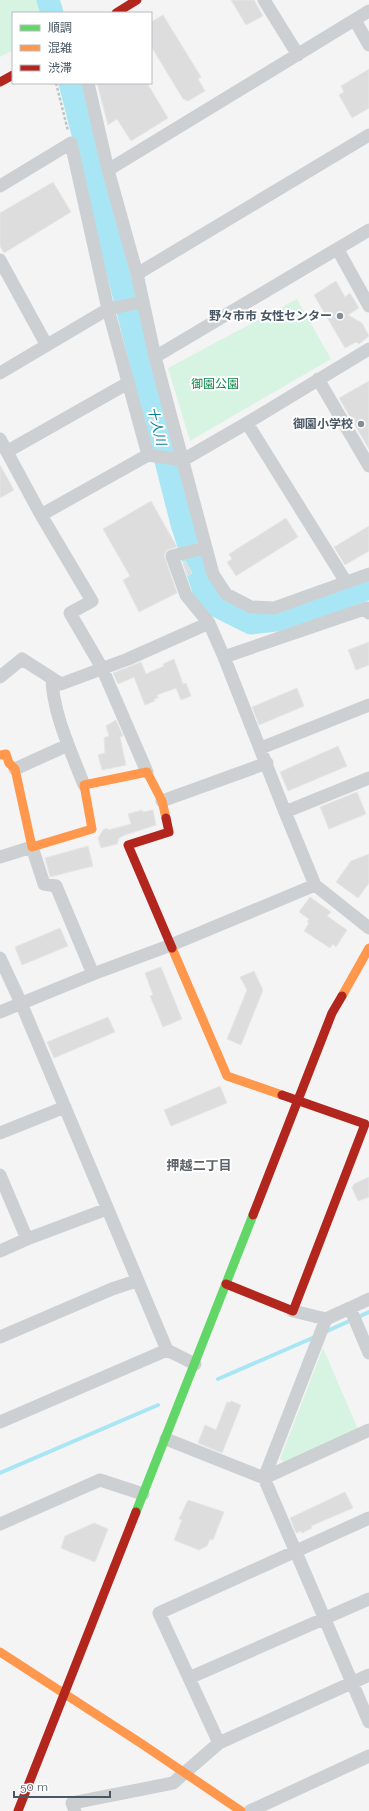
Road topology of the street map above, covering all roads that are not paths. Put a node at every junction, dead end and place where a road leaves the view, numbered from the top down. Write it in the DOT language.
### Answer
graph roads {
  1 [pos="137,0"];
  2 [pos="264,0"];
  3 [pos="369,11"];
  4 [pos="118,12"];
  5 [pos="355,20"];
  6 [pos="369,45"];
  7 [pos="298,55"];
  8 [pos="12,76"];
  9 [pos="0,82"];
  10 [pos="88,84"];
  11 [pos="369,135"];
  12 [pos="108,170"];
  13 [pos="0,186"];
  14 [pos="369,230"];
  15 [pos="338,250"];
  16 [pos="0,260"];
  17 [pos="136,274"];
  18 [pos="139,303"];
  19 [pos="369,306"];
  20 [pos="114,308"];
  21 [pos="46,344"];
  22 [pos="369,349"];
  23 [pos="155,357"];
  24 [pos="0,373"];
  25 [pos="318,379"];
  26 [pos="128,383"];
  27 [pos="247,423"];
  28 [pos="0,438"];
  29 [pos="8,451"];
  30 [pos="151,455"];
  31 [pos="179,459"];
  32 [pos="369,466"];
  33 [pos="41,515"];
  34 [pos="202,548"];
  35 [pos="369,574"];
  36 [pos="346,582"];
  37 [pos="369,613"];
  38 [pos="209,624"];
  39 [pos="224,657"];
  40 [pos="102,668"];
  41 [pos="0,677"];
  42 [pos="52,678"];
  43 [pos="369,705"];
  44 [pos="68,745"];
  45 [pos="261,748"];
  46 [pos="0,755"];
  47 [pos="267,763"];
  48 [pos="15,769"];
  49 [pos="147,772"];
  50 [pos="369,778"];
  51 [pos="84,785"];
  52 [pos="162,801"];
  53 [pos="285,812"];
  54 [pos="32,847"];
  55 [pos="0,857"];
  56 [pos="315,885"];
  57 [pos="369,928"];
  58 [pos="171,945"];
  59 [pos="369,948"];
  60 [pos="0,958"];
  61 [pos="93,974"];
  62 [pos="21,1003"];
  63 [pos="0,1012"];
  64 [pos="298,1102"];
  65 [pos="65,1107"];
  66 [pos="368,1123"];
  67 [pos="0,1133"];
  68 [pos="0,1175"];
  69 [pos="107,1209"];
  70 [pos="27,1240"];
  71 [pos="0,1250"];
  72 [pos="136,1281"];
  73 [pos="226,1284"];
  74 [pos="369,1299"];
  75 [pos="293,1311"];
  76 [pos="352,1315"];
  77 [pos="325,1322"];
  78 [pos="0,1337"];
  79 [pos="166,1350"];
  80 [pos="369,1352"];
  81 [pos="195,1364"];
  82 [pos="0,1422"];
  83 [pos="369,1430"];
  84 [pos="166,1439"];
  85 [pos="264,1478"];
  86 [pos="143,1494"];
  87 [pos="369,1518"];
  88 [pos="0,1524"];
  89 [pos="295,1551"];
  90 [pos="369,1599"];
  91 [pos="325,1619"];
  92 [pos="0,1652"];
  93 [pos="369,1675"];
  94 [pos="189,1678"];
  95 [pos="352,1683"];
  96 [pos="65,1694"];
  97 [pos="369,1722"];
  98 [pos="218,1743"];
  99 [pos="369,1756"];
  100 [pos="185,1773"];
  101 [pos="18,1811"];
  102 [pos="75,1811"];
  103 [pos="241,1811"];
  104 [pos="250,1811"];
  1 -- 4 [label="street"];
  2 -- 7 [label="street"];
  3 -- 5 [label="street"];
  5 -- 6 [label="street"];
  5 -- 7 [label="street"];
  7 -- 12 [label="street"];
  8 -- 9 [label="street"];
  10 -- 12 [label="street"];
  11 -- 17 [label="street"];
  12 -- 17 [label="street"];
  13 -- 20 [label="street"];
  14 -- 15 [label="street"];
  15 -- 19 [label="street"];
  15 -- 23 [label="street"];
  16 -- 21 [label="street"];
  17 -- 18 [label="street"];
  18 -- 20 [label="street"];
  18 -- 23 [label="street"];
  20 -- 21 [label="street"];
  20 -- 26 [label="street"];
  21 -- 24 [label="street"];
  22 -- 25 [label="street"];
  23 -- 31 [label="street"];
  25 -- 27 [label="street"];
  25 -- 32 [label="street"];
  26 -- 29 [label="street"];
  26 -- 30 [label="street"];
  27 -- 31 [label="street"];
  27 -- 36 [label="street"];
  28 -- 29 [label="street"];
  29 -- 33 [label="street"];
  30 -- 31 [label="street"];
  30 -- 33 [label="street"];
  31 -- 34 [label="street"];
  33 -- 40 [label="street"];
  34 -- 36 [label="street"];
  34 -- 38 [label="street"];
  35 -- 36 [label="street"];
  37 -- 39 [label="street"];
  38 -- 39 [label="street"];
  38 -- 40 [label="street"];
  39 -- 45 [label="street"];
  40 -- 42 [label="street"];
  40 -- 49 [label="street"];
  41 -- 42 [label="street"];
  42 -- 44 [label="street"];
  43 -- 45 [label="street"];
  44 -- 48 [label="street"];
  44 -- 51 [label="street"];
  45 -- 47 [label="street"];
  46 -- 48 [label="street"];
  47 -- 52 [label="street"];
  47 -- 53 [label="street"];
  48 -- 54 [label="street"];
  49 -- 51 [label="street"];
  49 -- 52 [label="street"];
  50 -- 53 [label="street"];
  51 -- 54 [label="street"];
  52 -- 58 [label="street"];
  53 -- 56 [label="street"];
  54 -- 55 [label="street"];
  54 -- 61 [label="street"];
  56 -- 57 [label="street"];
  56 -- 58 [label="street"];
  58 -- 61 [label="street"];
  58 -- 64 [label="street"];
  59 -- 64 [label="street"];
  60 -- 62 [label="street"];
  61 -- 62 [label="street"];
  62 -- 63 [label="street"];
  62 -- 65 [label="street"];
  64 -- 66 [label="street"];
  64 -- 73 [label="street"];
  65 -- 67 [label="street"];
  65 -- 69 [label="street"];
  66 -- 75 [label="street"];
  68 -- 70 [label="street"];
  69 -- 70 [label="street"];
  69 -- 72 [label="street"];
  70 -- 71 [label="street"];
  72 -- 78 [label="street"];
  72 -- 79 [label="street"];
  73 -- 75 [label="street"];
  73 -- 81 [label="street"];
  74 -- 76 [label="street"];
  75 -- 77 [label="street"];
  76 -- 77 [label="street"];
  76 -- 80 [label="street"];
  77 -- 85 [label="street"];
  79 -- 81 [label="street"];
  79 -- 82 [label="street"];
  81 -- 84 [label="street"];
  83 -- 85 [label="street"];
  84 -- 85 [label="street"];
  84 -- 86 [label="street"];
  85 -- 89 [label="street"];
  86 -- 88 [label="street"];
  86 -- 96 [label="street"];
  87 -- 89 [label="street"];
  89 -- 91 [label="street"];
  89 -- 94 [label="street"];
  90 -- 91 [label="street"];
  91 -- 94 [label="street"];
  91 -- 95 [label="street"];
  92 -- 96 [label="street"];
  93 -- 95 [label="street"];
  94 -- 98 [label="street"];
  95 -- 97 [label="street"];
  95 -- 98 [label="street"];
  96 -- 100 [label="street"];
  96 -- 101 [label="street"];
  98 -- 100 [label="street"];
  99 -- 104 [label="street"];
  100 -- 102 [label="street"];
  100 -- 103 [label="street"];
}
